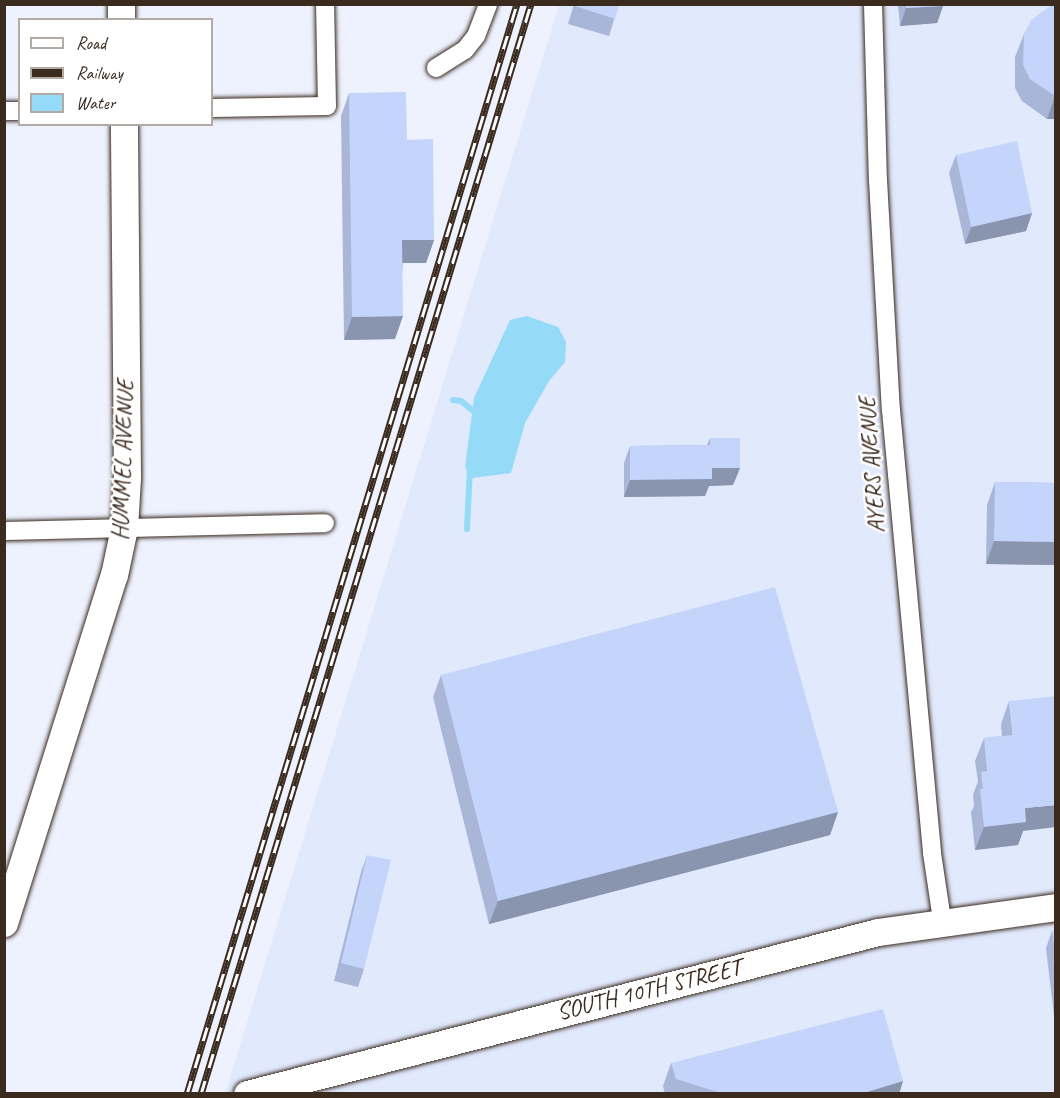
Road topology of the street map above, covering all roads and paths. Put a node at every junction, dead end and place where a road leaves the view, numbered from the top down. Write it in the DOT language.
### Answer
graph roads {
  1 [pos="326,4"];
  2 [pos="488,4"];
  3 [pos="873,4"];
  4 [pos="436,68"];
  5 [pos="213,108"];
  6 [pos="123,126"];
  7 [pos="325,523"];
  8 [pos="124,528"];
  9 [pos="4,531"];
  10 [pos="1056,907"];
  11 [pos="942,920"];
  12 [pos="4,923"];
  13 [pos="247,1094"];
  1 -- 5 [label="street"];
  2 -- 4 [label="street"];
  3 -- 11 [label="street, AYERS AVENUE"];
  6 -- 8 [label="main road, HUMMEL AVENUE"];
  7 -- 8 [label="street"];
  8 -- 9 [label="street"];
  8 -- 12 [label="main road, HUMMEL AVENUE"];
  10 -- 11 [label="main road, SOUTH 10TH STREET"];
  11 -- 13 [label="main road, SOUTH 10TH STREET"];
}
